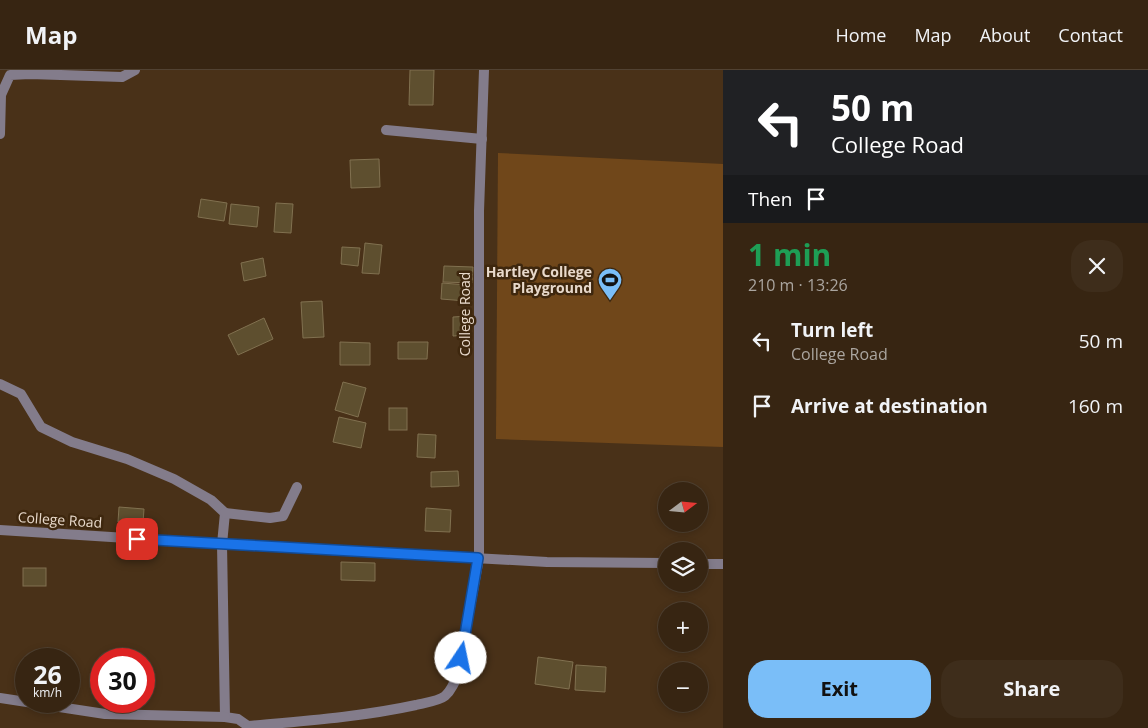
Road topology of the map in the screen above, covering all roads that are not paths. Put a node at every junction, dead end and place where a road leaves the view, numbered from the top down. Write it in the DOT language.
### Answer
graph roads {
  1 [pos="135,70"];
  2 [pos="484,70"];
  3 [pos="386,130"];
  4 [pos="0,134"];
  5 [pos="482,139"];
  6 [pos="0,384"];
  7 [pos="297,487"];
  8 [pos="226,513"];
  9 [pos="0,530"];
  10 [pos="222,544"];
  11 [pos="478,558"];
  12 [pos="658,563"];
  13 [pos="708,564"];
  14 [pos="723,564"];
  15 [pos="0,698"];
  16 [pos="225,716"];
  17 [pos="248,727"];
  1 -- 4 [label="street"];
  2 -- 5 [label="street, College Road"];
  3 -- 5 [label="street"];
  5 -- 11 [label="street, College Road"];
  6 -- 8 [label="street"];
  7 -- 8 [label="street"];
  8 -- 10 [label="street"];
  9 -- 10 [label="street, College Road"];
  10 -- 11 [label="street, College Road"];
  10 -- 16 [label="street"];
  11 -- 12 [label="street, College Road"];
  11 -- 17 [label="street"];
  13 -- 14 [label="street"];
  15 -- 16 [label="street"];
  16 -- 17 [label="street"];
}
